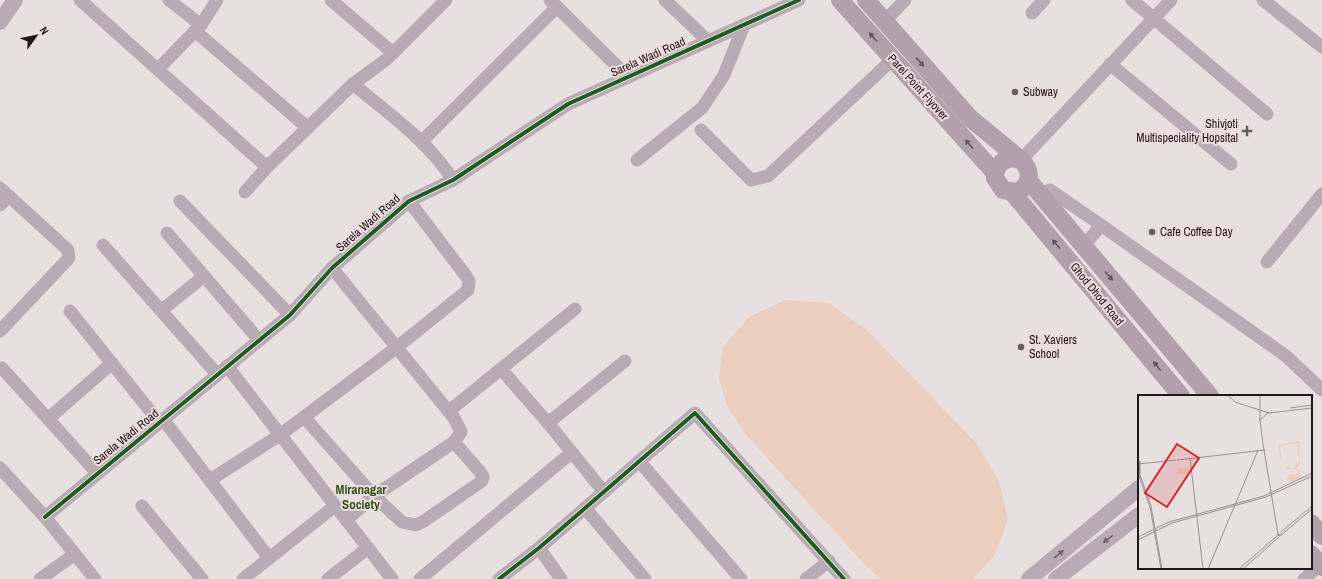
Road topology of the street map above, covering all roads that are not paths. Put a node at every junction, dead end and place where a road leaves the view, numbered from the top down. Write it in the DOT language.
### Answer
graph roads {
  1 [pos="15,0"];
  2 [pos="80,0"];
  3 [pos="170,0"];
  4 [pos="217,0"];
  5 [pos="331,0"];
  6 [pos="666,0"];
  7 [pos="799,0"];
  8 [pos="840,0"];
  9 [pos="866,0"];
  10 [pos="905,0"];
  11 [pos="1044,0"];
  12 [pos="1132,0"];
  13 [pos="1171,0"];
  14 [pos="1263,0"];
  15 [pos="443,1"];
  16 [pos="553,4"];
  17 [pos="1032,14"];
  18 [pos="1153,18"];
  19 [pos="0,22"];
  20 [pos="884,22"];
  21 [pos="744,25"];
  22 [pos="198,28"];
  23 [pos="708,41"];
  24 [pos="1322,47"];
  25 [pos="393,53"];
  26 [pos="893,59"];
  27 [pos="1110,64"];
  28 [pos="158,69"];
  29 [pos="628,77"];
  30 [pos="354,84"];
  31 [pos="1267,114"];
  32 [pos="308,128"];
  33 [pos="701,130"];
  34 [pos="422,141"];
  35 [pos="637,160"];
  36 [pos="1021,160"];
  37 [pos="1231,164"];
  38 [pos="267,167"];
  39 [pos="995,173"];
  40 [pos="453,180"];
  41 [pos="1028,180"];
  42 [pos="245,192"];
  43 [pos="1012,192"];
  44 [pos="1322,194"];
  45 [pos="1041,195"];
  46 [pos="3,196"];
  47 [pos="180,201"];
  48 [pos="409,201"];
  49 [pos="1101,225"];
  50 [pos="167,233"];
  51 [pos="103,245"];
  52 [pos="1084,246"];
  53 [pos="1268,262"];
  54 [pos="332,268"];
  55 [pos="204,276"];
  56 [pos="575,309"];
  57 [pos="162,310"];
  58 [pos="70,311"];
  59 [pos="290,315"];
  60 [pos="0,331"];
  61 [pos="259,340"];
  62 [pos="396,348"];
  63 [pos="625,361"];
  64 [pos="112,363"];
  65 [pos="2,368"];
  66 [pos="501,369"];
  67 [pos="222,370"];
  68 [pos="1322,390"];
  69 [pos="1181,395"];
  70 [pos="1209,395"];
  71 [pos="449,411"];
  72 [pos="304,417"];
  73 [pos="48,419"];
  74 [pos="161,421"];
  75 [pos="548,423"];
  76 [pos="280,435"];
  77 [pos="454,442"];
  78 [pos="571,453"];
  79 [pos="639,462"];
  80 [pos="1,471"];
  81 [pos="97,473"];
  82 [pos="210,480"];
  83 [pos="1138,489"];
  84 [pos="604,492"];
  85 [pos="374,496"];
  86 [pos="142,506"];
  87 [pos="335,506"];
  88 [pos="585,508"];
  89 [pos="1138,516"];
  90 [pos="44,517"];
  91 [pos="346,520"];
  92 [pos="368,548"];
  93 [pos="538,548"];
  94 [pos="75,554"];
  95 [pos="269,558"];
  96 [pos="829,562"];
  97 [pos="1319,562"];
  98 [pos="1038,576"];
  99 [pos="199,578"];
  100 [pos="40,579"];
  101 [pos="95,579"];
  102 [pos="243,579"];
  103 [pos="328,579"];
  104 [pos="392,579"];
  105 [pos="420,579"];
  106 [pos="499,579"];
  107 [pos="560,579"];
  108 [pos="645,579"];
  109 [pos="741,579"];
  110 [pos="806,579"];
  111 [pos="844,579"];
  112 [pos="1056,579"];
  113 [pos="1304,579"];
  1 -- 19 [label="street"];
  2 -- 28 [label="street"];
  3 -- 22 [label="street"];
  4 -- 22 [label="street"];
  5 -- 25 [label="street"];
  6 -- 23 [label="street"];
  7 -- 21 [label="street, Sarela Wadi Road"];
  26 -- 8 [label="main road, Parel Point Flyover, one-way"];
  9 -- 20 [label="main road"];
  10 -- 20 [label="street"];
  11 -- 17 [label="street"];
  12 -- 18 [label="street"];
  13 -- 18 [label="street"];
  14 -- 24 [label="street"];
  15 -- 25 [label="street"];
  16 -- 29 [label="street"];
  16 -- 34 [label="street"];
  18 -- 27 [label="street"];
  18 -- 31 [label="street"];
  20 -- 36 [label="main road, one-way"];
  21 -- 23 [label="street, Sarela Wadi Road"];
  21 -- 35 [label="street"];
  22 -- 28 [label="street"];
  22 -- 32 [label="street"];
  23 -- 29 [label="street, Sarela Wadi Road"];
  25 -- 30 [label="street"];
  26 -- 33 [label="street"];
  39 -- 26 [label="main road, Parel Point Flyover, one-way"];
  27 -- 36 [label="street"];
  27 -- 37 [label="street"];
  28 -- 38 [label="street"];
  29 -- 40 [label="street, Sarela Wadi Road"];
  30 -- 32 [label="street"];
  30 -- 34 [label="street"];
  32 -- 38 [label="street"];
  34 -- 40 [label="street"];
  36 -- 39 [label="main road"];
  36 -- 41 [label="main road"];
  38 -- 42 [label="street"];
  39 -- 43 [label="main road, Ghod Dhod Road"];
  40 -- 48 [label="street, Sarela Wadi Road"];
  41 -- 43 [label="main road"];
  41 -- 45 [label="main road"];
  69 -- 43 [label="main road, Ghod Dhod Road, one-way"];
  44 -- 53 [label="street"];
  45 -- 49 [label="street"];
  45 -- 52 [label="main road"];
  46 -- 60 [label="street"];
  47 -- 59 [label="street"];
  48 -- 54 [label="street, Sarela Wadi Road"];
  48 -- 62 [label="street"];
  49 -- 52 [label="street"];
  49 -- 68 [label="street"];
  50 -- 55 [label="street"];
  51 -- 57 [label="street"];
  52 -- 70 [label="main road, one-way"];
  54 -- 59 [label="street, Sarela Wadi Road"];
  54 -- 62 [label="street"];
  55 -- 57 [label="street"];
  55 -- 61 [label="street"];
  56 -- 66 [label="street"];
  57 -- 67 [label="street"];
  58 -- 64 [label="street"];
  59 -- 61 [label="street, Sarela Wadi Road"];
  61 -- 67 [label="street, Sarela Wadi Road"];
  62 -- 71 [label="street"];
  62 -- 72 [label="street"];
  63 -- 75 [label="street"];
  64 -- 73 [label="street"];
  64 -- 74 [label="street"];
  65 -- 73 [label="street"];
  66 -- 71 [label="street"];
  66 -- 75 [label="street"];
  67 -- 74 [label="street, Sarela Wadi Road"];
  67 -- 76 [label="street"];
  71 -- 77 [label="street"];
  72 -- 76 [label="street"];
  72 -- 85 [label="street"];
  73 -- 81 [label="street"];
  74 -- 81 [label="street, Sarela Wadi Road"];
  74 -- 82 [label="street"];
  75 -- 78 [label="street"];
  76 -- 82 [label="street"];
  76 -- 87 [label="street"];
  77 -- 85 [label="street"];
  77 -- 85 [label="street"];
  78 -- 84 [label="street"];
  78 -- 105 [label="street"];
  79 -- 84 [label="street"];
  79 -- 96 [label="street"];
  79 -- 109 [label="street"];
  80 -- 90 [label="street"];
  81 -- 90 [label="street, Sarela Wadi Road"];
  82 -- 95 [label="street"];
  98 -- 83 [label="street, one-way"];
  84 -- 88 [label="street"];
  85 -- 91 [label="street"];
  86 -- 99 [label="street"];
  87 -- 91 [label="street"];
  87 -- 95 [label="street"];
  88 -- 93 [label="street"];
  88 -- 108 [label="street"];
  89 -- 112 [label="street, one-way"];
  90 -- 94 [label="street"];
  91 -- 92 [label="street"];
  92 -- 103 [label="street"];
  92 -- 104 [label="street"];
  93 -- 106 [label="street"];
  93 -- 107 [label="street"];
  94 -- 100 [label="street"];
  94 -- 101 [label="street"];
  95 -- 102 [label="street"];
  96 -- 110 [label="street"];
  96 -- 111 [label="street"];
  97 -- 113 [label="street"];
}
